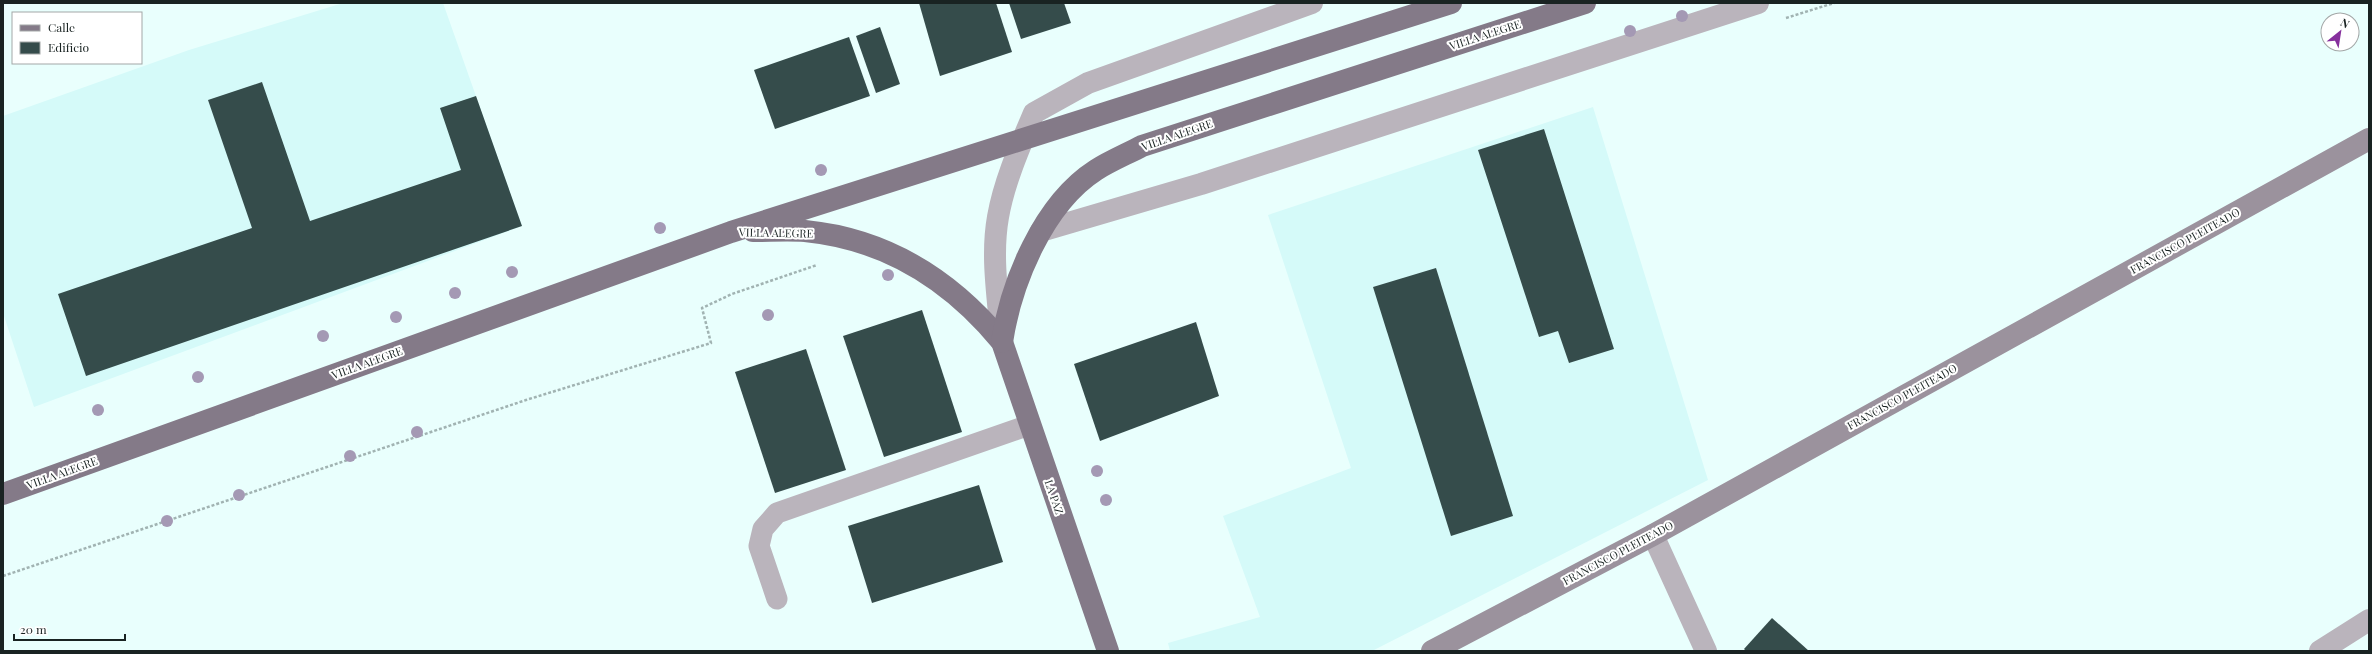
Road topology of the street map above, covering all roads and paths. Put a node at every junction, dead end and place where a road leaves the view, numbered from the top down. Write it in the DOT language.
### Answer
graph roads {
  1 [pos="1312,3"];
  2 [pos="1451,3"];
  3 [pos="1585,3"];
  4 [pos="1758,3"];
  5 [pos="1024,138"];
  6 [pos="2367,143"];
  7 [pos="1040,231"];
  8 [pos="731,232"];
  9 [pos="821,264"];
  10 [pos="1002,342"];
  11 [pos="1030,425"];
  12 [pos="3,494"];
  13 [pos="1653,535"];
  14 [pos="3,576"];
  15 [pos="776,599"];
  16 [pos="2369,620"];
  17 [pos="1108,651"];
  18 [pos="1432,651"];
  19 [pos="1706,651"];
  20 [pos="2320,651"];
  1 -- 5 [label="street"];
  2 -- 5 [label="main road, VILLA ALEGRE"];
  3 -- 7 [label="main road, VILLA ALEGRE"];
  4 -- 7 [label="street"];
  5 -- 8 [label="main road, VILLA ALEGRE"];
  5 -- 10 [label="street"];
  6 -- 13 [label="street, FRANCISCO PLEITEADO"];
  7 -- 10 [label="main road, VILLA ALEGRE"];
  8 -- 10 [label="main road, VILLA ALEGRE"];
  8 -- 12 [label="main road, VILLA ALEGRE"];
  9 -- 14 [label="path"];
  10 -- 11 [label="main road, LA PAZ"];
  11 -- 15 [label="lane"];
  11 -- 17 [label="main road, LA PAZ"];
  13 -- 18 [label="street, FRANCISCO PLEITEADO"];
  13 -- 19 [label="street"];
  16 -- 20 [label="street"];
}
